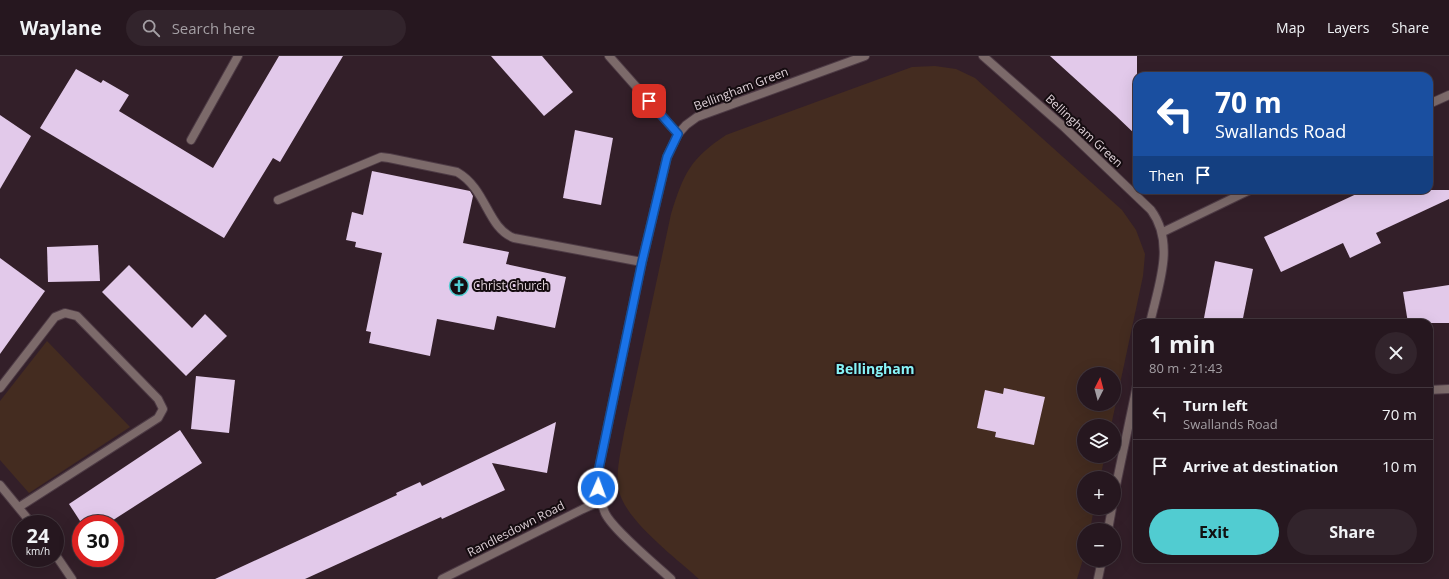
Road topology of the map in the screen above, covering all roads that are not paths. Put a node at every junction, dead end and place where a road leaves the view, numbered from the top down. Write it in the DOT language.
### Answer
graph roads {
  1 [pos="238,56"];
  2 [pos="609,56"];
  3 [pos="865,56"];
  4 [pos="983,56"];
  5 [pos="1449,95"];
  6 [pos="1433,102"];
  7 [pos="678,134"];
  8 [pos="191,140"];
  9 [pos="1133,193"];
  10 [pos="1134,194"];
  11 [pos="1242,194"];
  12 [pos="278,200"];
  13 [pos="1163,232"];
  14 [pos="642,262"];
  15 [pos="1151,319"];
  16 [pos="0,388"];
  17 [pos="1433,390"];
  18 [pos="1449,390"];
  19 [pos="1133,404"];
  20 [pos="1119,471"];
  21 [pos="0,485"];
  22 [pos="601,501"];
  23 [pos="19,508"];
  24 [pos="25,515"];
  25 [pos="64,567"];
  26 [pos="1101,567"];
  27 [pos="72,579"];
  28 [pos="442,579"];
  29 [pos="671,579"];
  30 [pos="1098,579"];
  1 -- 8 [label="street"];
  2 -- 7 [label="street"];
  3 -- 7 [label="street, Bellingham Green"];
  4 -- 9 [label="street, Bellingham Green"];
  5 -- 6 [label="street"];
  7 -- 14 [label="street, Bellingham Green"];
  10 -- 13 [label="street, Bellingham Green"];
  11 -- 13 [label="street"];
  12 -- 14 [label="street"];
  13 -- 15 [label="street, Bellingham Green"];
  14 -- 22 [label="street, Bellingham Green"];
  16 -- 23 [label="street"];
  17 -- 18 [label="street"];
  19 -- 20 [label="street"];
  21 -- 23 [label="street"];
  22 -- 28 [label="street, Randlesdown Road"];
  22 -- 29 [label="street, Bellingham Green"];
  23 -- 24 [label="street"];
  25 -- 27 [label="street"];
  26 -- 30 [label="street"];
}
